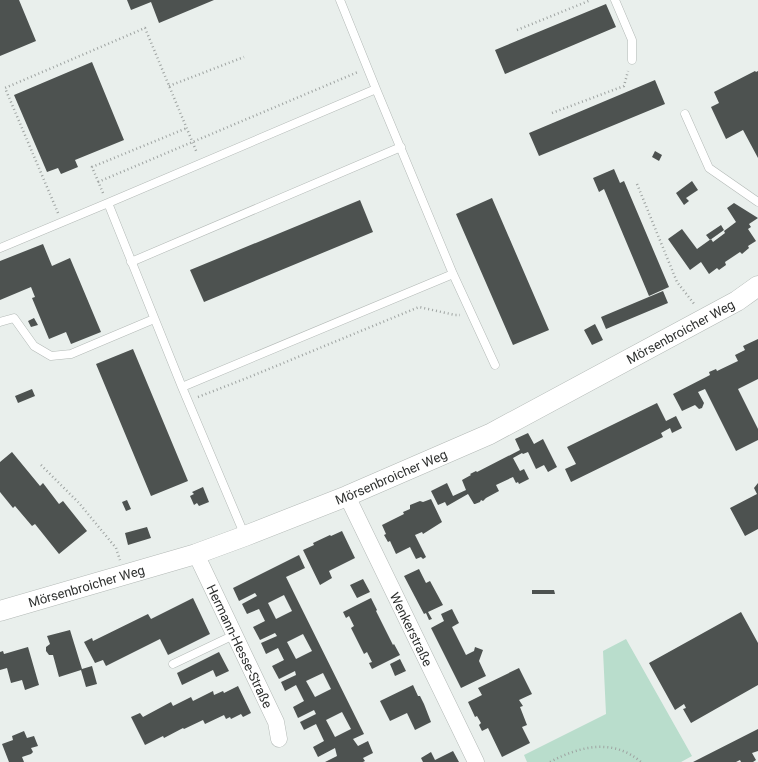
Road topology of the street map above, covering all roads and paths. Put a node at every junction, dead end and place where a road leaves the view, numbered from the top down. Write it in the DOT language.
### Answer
graph roads {
  1 [pos="340,0"];
  2 [pos="591,0"];
  3 [pos="615,0"];
  4 [pos="517,30"];
  5 [pos="244,57"];
  6 [pos="631,62"];
  7 [pos="368,68"];
  8 [pos="169,86"];
  9 [pos="376,89"];
  10 [pos="552,113"];
  11 [pos="685,114"];
  12 [pos="187,128"];
  13 [pos="193,143"];
  14 [pos="401,147"];
  15 [pos="202,164"];
  16 [pos="98,182"];
  17 [pos="637,184"];
  18 [pos="758,202"];
  19 [pos="108,203"];
  20 [pos="62,223"];
  21 [pos="0,248"];
  22 [pos="131,262"];
  23 [pos="453,274"];
  24 [pos="758,286"];
  25 [pos="470,312"];
  26 [pos="706,317"];
  27 [pos="154,319"];
  28 [pos="0,322"];
  29 [pos="495,365"];
  30 [pos="182,387"];
  31 [pos="188,401"];
  32 [pos="41,465"];
  33 [pos="346,496"];
  34 [pos="245,536"];
  35 [pos="196,554"];
  36 [pos="124,576"];
  37 [pos="0,611"];
  38 [pos="234,635"];
  39 [pos="173,664"];
  40 [pos="279,739"];
  41 [pos="476,762"];
  42 [pos="550,762"];
  43 [pos="641,762"];
  1 -- 7 [label="lane"];
  2 -- 4 [label="path"];
  3 -- 6 [label="lane"];
  5 -- 8 [label="path"];
  6 -- 10 [label="path"];
  7 -- 9 [label="lane"];
  7 -- 13 [label="path"];
  8 -- 12 [label="path"];
  8 -- 20 [label="path"];
  9 -- 14 [label="lane"];
  9 -- 15 [label="lane"];
  11 -- 18 [label="lane"];
  12 -- 13 [label="path"];
  12 -- 16 [label="path"];
  13 -- 15 [label="path"];
  13 -- 16 [label="path"];
  14 -- 22 [label="lane"];
  14 -- 23 [label="lane"];
  15 -- 19 [label="lane"];
  16 -- 19 [label="path"];
  17 -- 26 [label="path"];
  19 -- 20 [label="lane"];
  19 -- 22 [label="lane"];
  20 -- 21 [label="lane"];
  22 -- 27 [label="lane"];
  23 -- 25 [label="lane"];
  23 -- 30 [label="lane"];
  24 -- 26 [label="street, Mörsenbroicher Weg"];
  25 -- 29 [label="lane"];
  25 -- 31 [label="path"];
  26 -- 33 [label="street, Mörsenbroicher Weg"];
  27 -- 28 [label="lane"];
  27 -- 30 [label="lane"];
  30 -- 31 [label="lane"];
  31 -- 34 [label="lane"];
  32 -- 36 [label="path"];
  33 -- 34 [label="street, Mörsenbroicher Weg"];
  33 -- 41 [label="street, Wenkerstraße"];
  34 -- 35 [label="street, Mörsenbroicher Weg"];
  35 -- 36 [label="street, Mörsenbroicher Weg"];
  35 -- 38 [label="street, Hermann-Hesse-Straße"];
  36 -- 37 [label="street, Mörsenbroicher Weg"];
  38 -- 39 [label="lane"];
  38 -- 40 [label="street, Hermann-Hesse-Straße"];
  42 -- 43 [label="path"];
}
